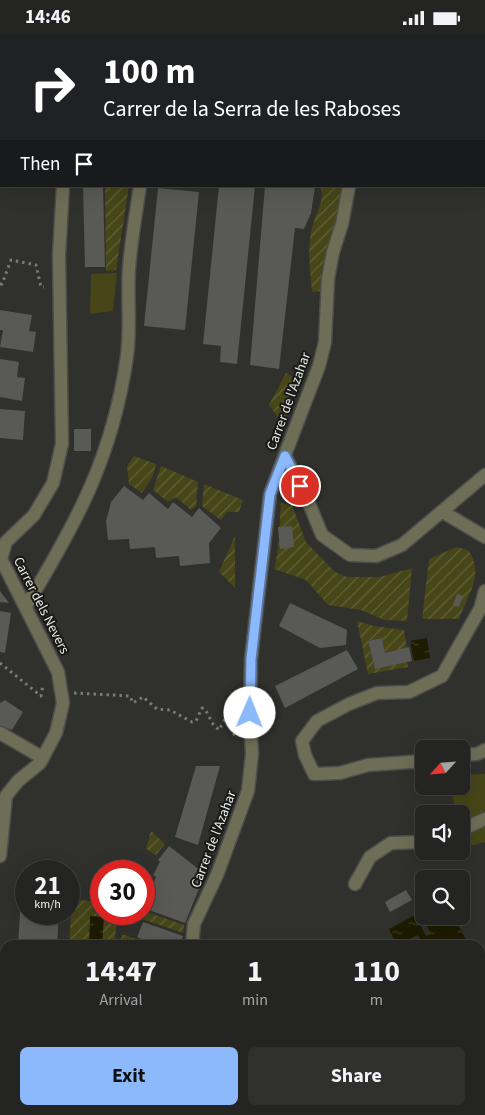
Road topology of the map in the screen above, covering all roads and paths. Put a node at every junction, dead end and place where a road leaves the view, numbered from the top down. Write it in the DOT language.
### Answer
graph roads {
  1 [pos="63,187"];
  2 [pos="140,187"];
  3 [pos="349,187"];
  4 [pos="0,284"];
  5 [pos="45,287"];
  6 [pos="285,456"];
  7 [pos="485,475"];
  8 [pos="443,512"];
  9 [pos="485,537"];
  10 [pos="485,591"];
  11 [pos="26,606"];
  12 [pos="0,663"];
  13 [pos="55,664"];
  14 [pos="61,693"];
  15 [pos="0,733"];
  16 [pos="237,739"];
  17 [pos="485,750"];
  18 [pos="470,754"];
  19 [pos="43,758"];
  20 [pos="415,762"];
  21 [pos="485,819"];
  22 [pos="470,826"];
  23 [pos="415,842"];
  24 [pos="0,856"];
  25 [pos="354,884"];
  26 [pos="192,940"];
  1 -- 11 [label="street, Carrer dels Nevers"];
  2 -- 11 [label="street"];
  3 -- 6 [label="street, Carrer de l'Azahar"];
  4 -- 5 [label="path"];
  6 -- 8 [label="street"];
  6 -- 26 [label="street, Carrer de l'Azahar"];
  7 -- 8 [label="street"];
  8 -- 9 [label="street"];
  10 -- 20 [label="street"];
  11 -- 13 [label="street, Carrer dels Nevers"];
  12 -- 13 [label="path"];
  13 -- 14 [label="street, Carrer dels Nevers"];
  14 -- 16 [label="path"];
  14 -- 19 [label="street, Carrer dels Nevers"];
  15 -- 19 [label="street"];
  17 -- 18 [label="street"];
  19 -- 24 [label="street, Carrer dels Nevers"];
  21 -- 22 [label="street"];
  23 -- 25 [label="street"];
}
